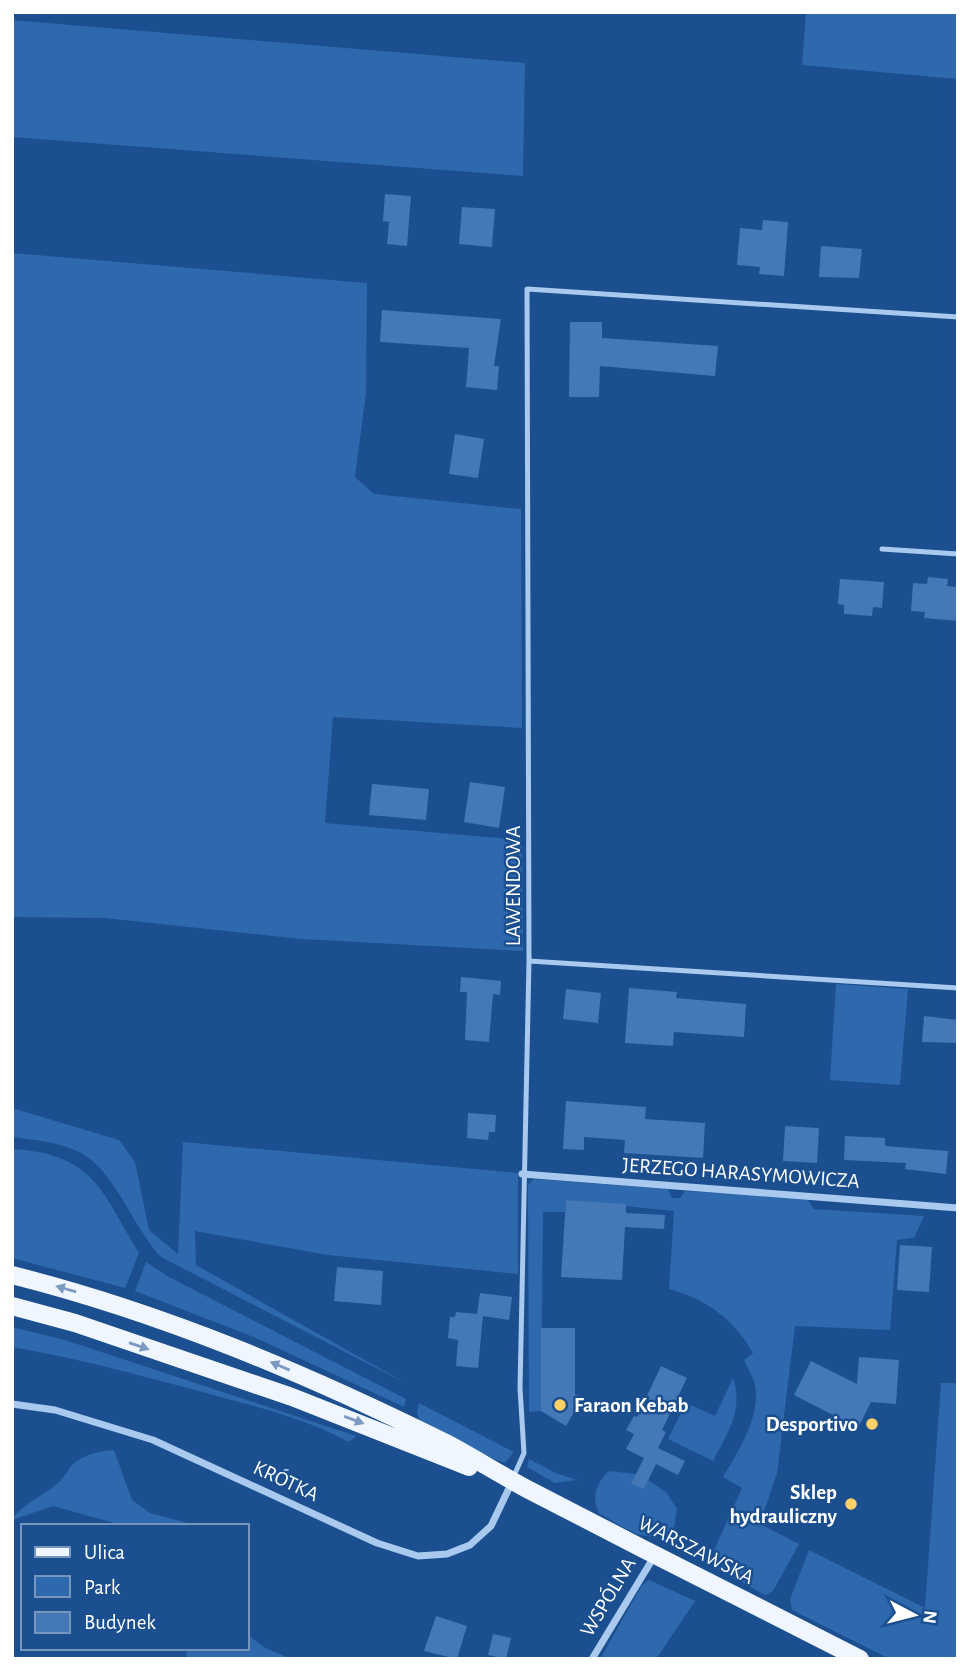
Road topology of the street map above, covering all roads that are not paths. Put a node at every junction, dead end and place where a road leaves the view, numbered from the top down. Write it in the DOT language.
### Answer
graph roads {
  1 [pos="958,317"];
  2 [pos="882,549"];
  3 [pos="958,554"];
  4 [pos="529,961"];
  5 [pos="958,988"];
  6 [pos="522,1174"];
  7 [pos="958,1208"];
  8 [pos="12,1275"];
  9 [pos="12,1306"];
  10 [pos="12,1404"];
  11 [pos="512,1481"];
  12 [pos="656,1554"];
  13 [pos="592,1659"];
  14 [pos="860,1659"];
  1 -- 4 [label="lane, LAWENDOWA"];
  2 -- 3 [label="lane"];
  4 -- 5 [label="lane"];
  4 -- 6 [label="lane, LAWENDOWA"];
  6 -- 7 [label="street, JERZEGO HARASYMOWICZA"];
  6 -- 11 [label="lane, LAWENDOWA"];
  11 -- 8 [label="main road, one-way"];
  9 -- 11 [label="main road, one-way"];
  10 -- 11 [label="street, KRÓTKA"];
  11 -- 12 [label="main road, WARSZAWSKA"];
  12 -- 13 [label="street, WSPÓLNA"];
  12 -- 14 [label="main road, WARSZAWSKA"];
}
